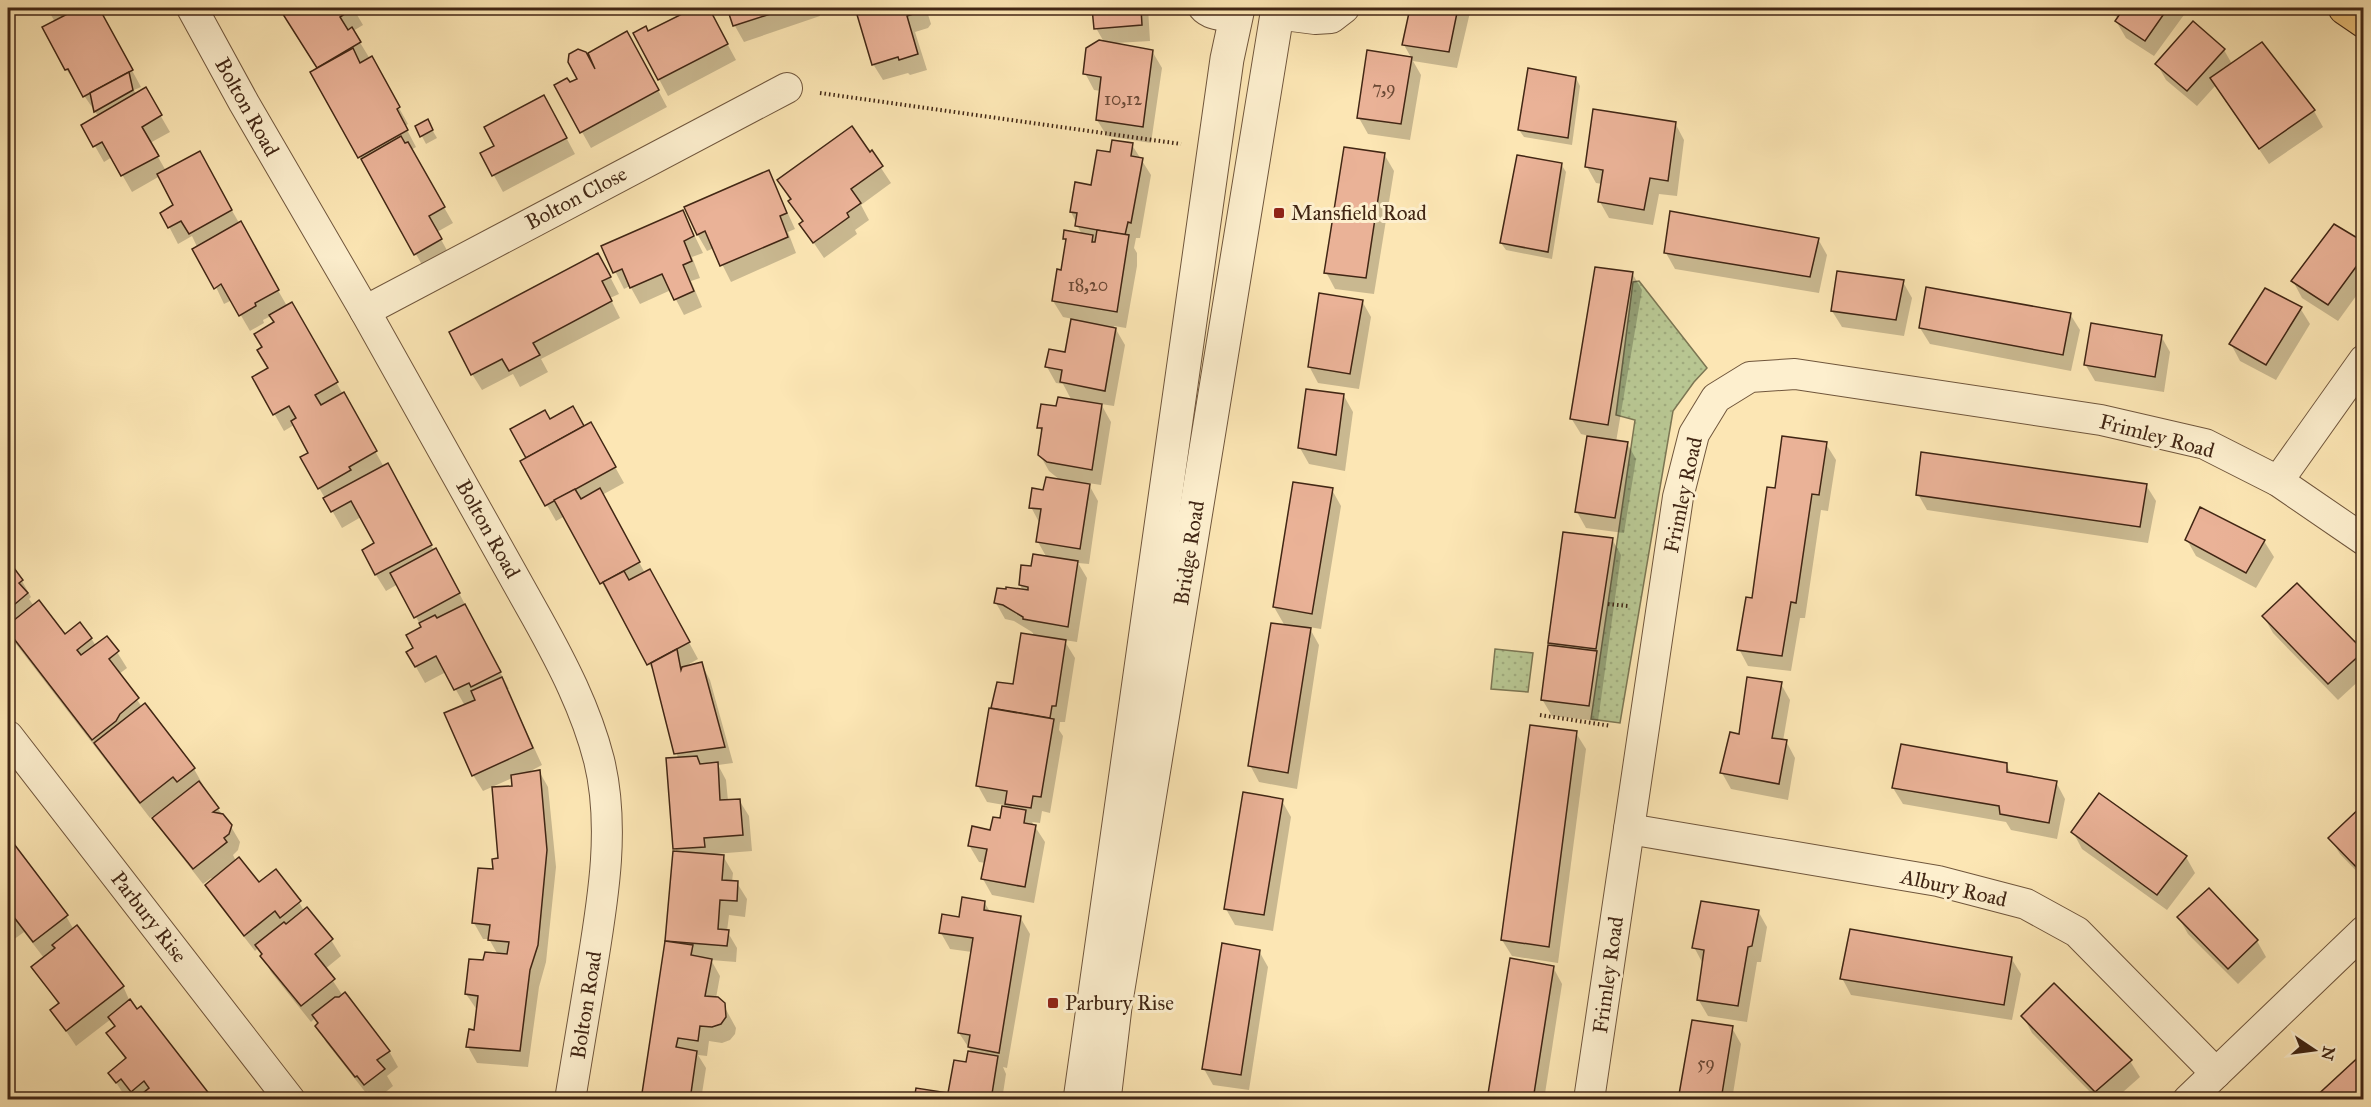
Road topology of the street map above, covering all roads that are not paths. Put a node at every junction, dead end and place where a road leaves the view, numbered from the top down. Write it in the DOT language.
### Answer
graph roads {
  1 [pos="192,8"];
  2 [pos="1195,8"];
  3 [pos="1344,8"];
  4 [pos="2344,8"];
  5 [pos="1277,11"];
  6 [pos="1235,16"];
  7 [pos="2364,21"];
  8 [pos="787,88"];
  9 [pos="365,310"];
  10 [pos="2364,360"];
  11 [pos="2278,481"];
  12 [pos="2364,540"];
  13 [pos="8,736"];
  14 [pos="1629,829"];
  15 [pos="2364,931"];
  16 [pos="2216,1073"];
  17 [pos="290,1100"];
  18 [pos="570,1100"];
  19 [pos="1080,1100"];
  20 [pos="1104,1100"];
  21 [pos="1589,1100"];
  22 [pos="2188,1100"];
  1 -- 9 [label="street, Bolton Road"];
  2 -- 6 [label="lane"];
  3 -- 5 [label="street"];
  4 -- 7 [label="highway"];
  5 -- 20 [label="street, Bridge Road"];
  6 -- 19 [label="street, Bridge Road"];
  8 -- 9 [label="street, Bolton Close"];
  9 -- 18 [label="street, Bolton Road"];
  10 -- 11 [label="street"];
  11 -- 12 [label="street, Frimley Road"];
  11 -- 14 [label="street, Frimley Road"];
  13 -- 17 [label="street, Parbury Rise"];
  14 -- 16 [label="street, Albury Road"];
  14 -- 21 [label="street, Frimley Road"];
  15 -- 16 [label="street"];
  16 -- 22 [label="street"];
}
